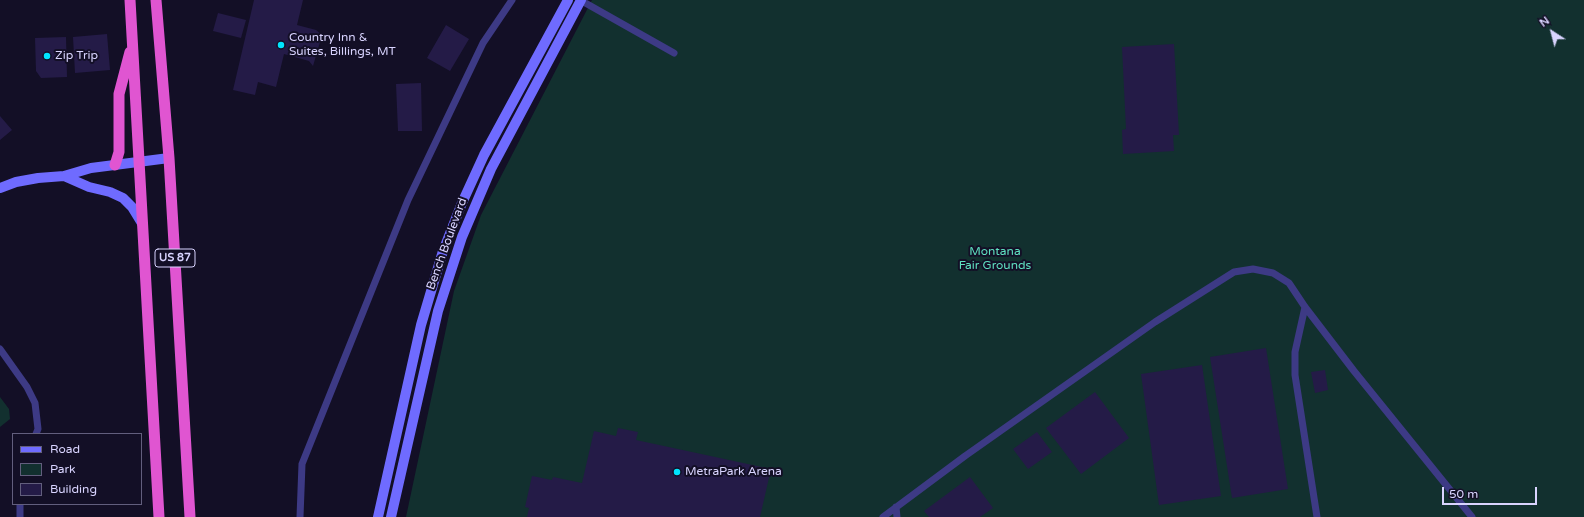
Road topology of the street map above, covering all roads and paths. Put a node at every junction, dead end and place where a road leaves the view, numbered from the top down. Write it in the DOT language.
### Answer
graph roads {
  1 [pos="130,0"];
  2 [pos="156,0"];
  3 [pos="512,0"];
  4 [pos="568,0"];
  5 [pos="580,0"];
  6 [pos="132,46"];
  7 [pos="674,52"];
  8 [pos="169,158"];
  9 [pos="140,163"];
  10 [pos="115,165"];
  11 [pos="64,176"];
  12 [pos="0,188"];
  13 [pos="143,225"];
  14 [pos="1305,307"];
  15 [pos="0,349"];
  16 [pos="36,433"];
  17 [pos="20,505"];
  18 [pos="896,507"];
  19 [pos="20,517"];
  20 [pos="159,517"];
  21 [pos="190,517"];
  22 [pos="300,517"];
  23 [pos="378,517"];
  24 [pos="391,517"];
  25 [pos="883,517"];
  26 [pos="897,517"];
  27 [pos="1317,517"];
  28 [pos="1472,517"];
  1 -- 6 [label="highway, US 87"];
  2 -- 8 [label="highway, US 87"];
  3 -- 22 [label="lane"];
  4 -- 23 [label="main road"];
  5 -- 7 [label="lane"];
  5 -- 24 [label="main road, Bench Boulevard"];
  6 -- 9 [label="highway, US 87"];
  6 -- 10 [label="highway"];
  8 -- 9 [label="main road"];
  8 -- 21 [label="highway, US 87"];
  9 -- 10 [label="main road"];
  9 -- 13 [label="highway, US 87"];
  10 -- 11 [label="main road"];
  11 -- 12 [label="main road"];
  11 -- 13 [label="main road"];
  13 -- 20 [label="highway, US 87"];
  14 -- 18 [label="lane"];
  14 -- 27 [label="lane"];
  14 -- 28 [label="lane"];
  15 -- 16 [label="lane"];
  17 -- 19 [label="lane"];
  18 -- 25 [label="lane"];
  18 -- 26 [label="lane"];
}
